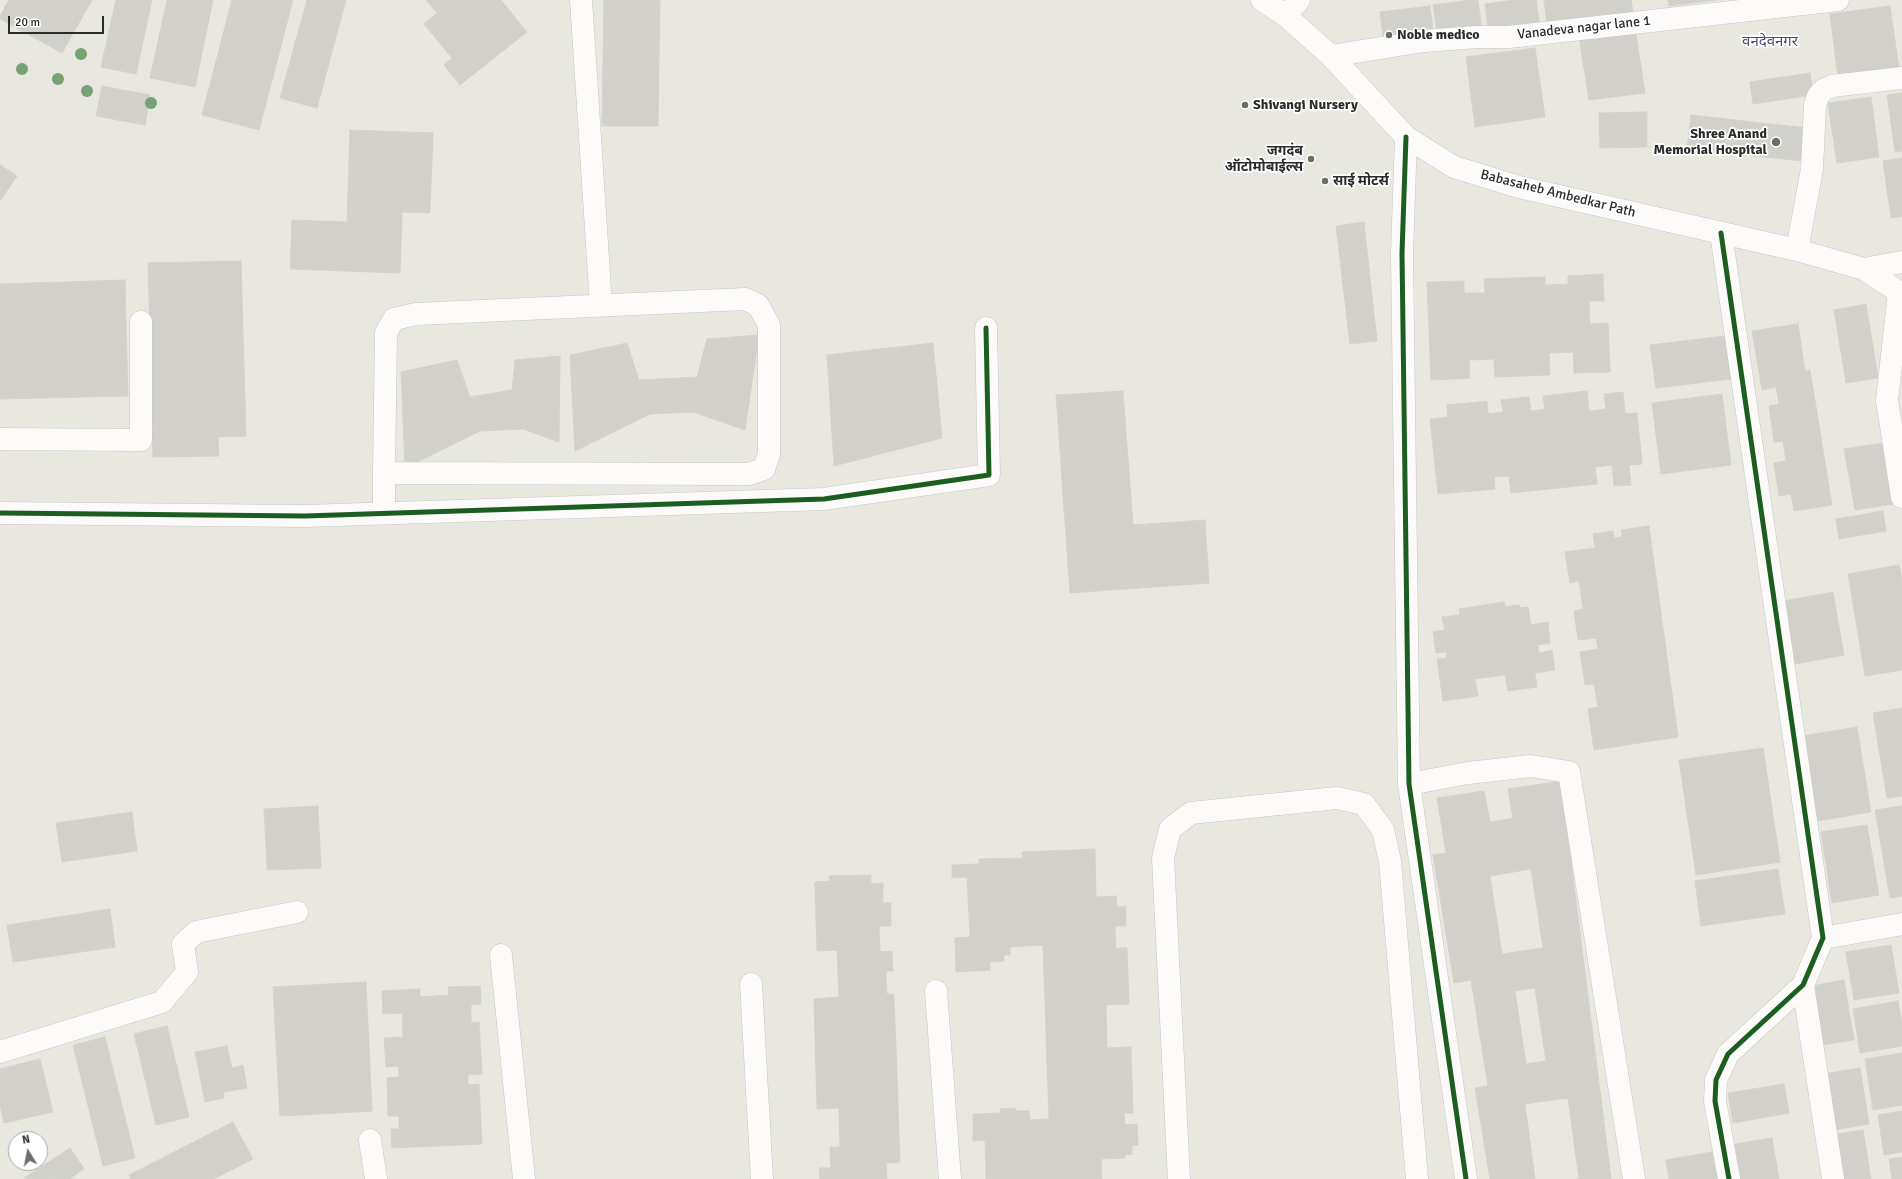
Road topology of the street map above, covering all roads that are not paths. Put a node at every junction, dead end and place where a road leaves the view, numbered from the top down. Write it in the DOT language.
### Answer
graph roads {
  1 [pos="581,0"];
  2 [pos="1838,0"];
  3 [pos="1278,4"];
  4 [pos="1331,56"];
  5 [pos="1902,78"];
  6 [pos="1406,137"];
  7 [pos="1721,233"];
  8 [pos="1797,250"];
  9 [pos="1902,262"];
  10 [pos="1864,269"];
  11 [pos="1901,294"];
  12 [pos="601,305"];
  13 [pos="141,322"];
  14 [pos="986,328"];
  15 [pos="0,440"];
  16 [pos="384,473"];
  17 [pos="1902,497"];
  18 [pos="0,513"];
  19 [pos="384,513"];
  20 [pos="1409,784"];
  21 [pos="297,912"];
  22 [pos="1902,925"];
  23 [pos="1823,938"];
  24 [pos="502,956"];
  25 [pos="751,984"];
  26 [pos="1803,985"];
  27 [pos="936,990"];
  28 [pos="0,1052"];
  29 [pos="370,1140"];
  30 [pos="376,1179"];
  31 [pos="524,1179"];
  32 [pos="762,1179"];
  33 [pos="950,1179"];
  34 [pos="1179,1179"];
  35 [pos="1417,1179"];
  36 [pos="1466,1179"];
  37 [pos="1634,1179"];
  38 [pos="1729,1179"];
  39 [pos="1833,1179"];
  1 -- 12 [label="street"];
  2 -- 4 [label="street, Vanadeva nagar lane 1"];
  3 -- 4 [label="street, Babasaheb Ambedkar Path"];
  4 -- 6 [label="street, Babasaheb Ambedkar Path"];
  5 -- 8 [label="street"];
  6 -- 7 [label="street, Babasaheb Ambedkar Path"];
  6 -- 20 [label="street"];
  7 -- 8 [label="street, Babasaheb Ambedkar Path"];
  7 -- 23 [label="street"];
  8 -- 10 [label="street, Babasaheb Ambedkar Path"];
  9 -- 10 [label="street, Babasaheb Ambedkar Path"];
  10 -- 11 [label="street, Babasaheb Ambedkar Path"];
  11 -- 17 [label="street"];
  12 -- 16 [label="street"];
  12 -- 16 [label="street"];
  13 -- 15 [label="street"];
  14 -- 19 [label="street"];
  16 -- 19 [label="street"];
  18 -- 19 [label="street"];
  20 -- 36 [label="street"];
  20 -- 37 [label="street"];
  21 -- 28 [label="street"];
  22 -- 23 [label="street"];
  23 -- 26 [label="street"];
  24 -- 31 [label="street"];
  25 -- 32 [label="street"];
  26 -- 38 [label="street"];
  26 -- 39 [label="street"];
  27 -- 33 [label="street"];
  29 -- 30 [label="street"];
  34 -- 35 [label="street"];
}
